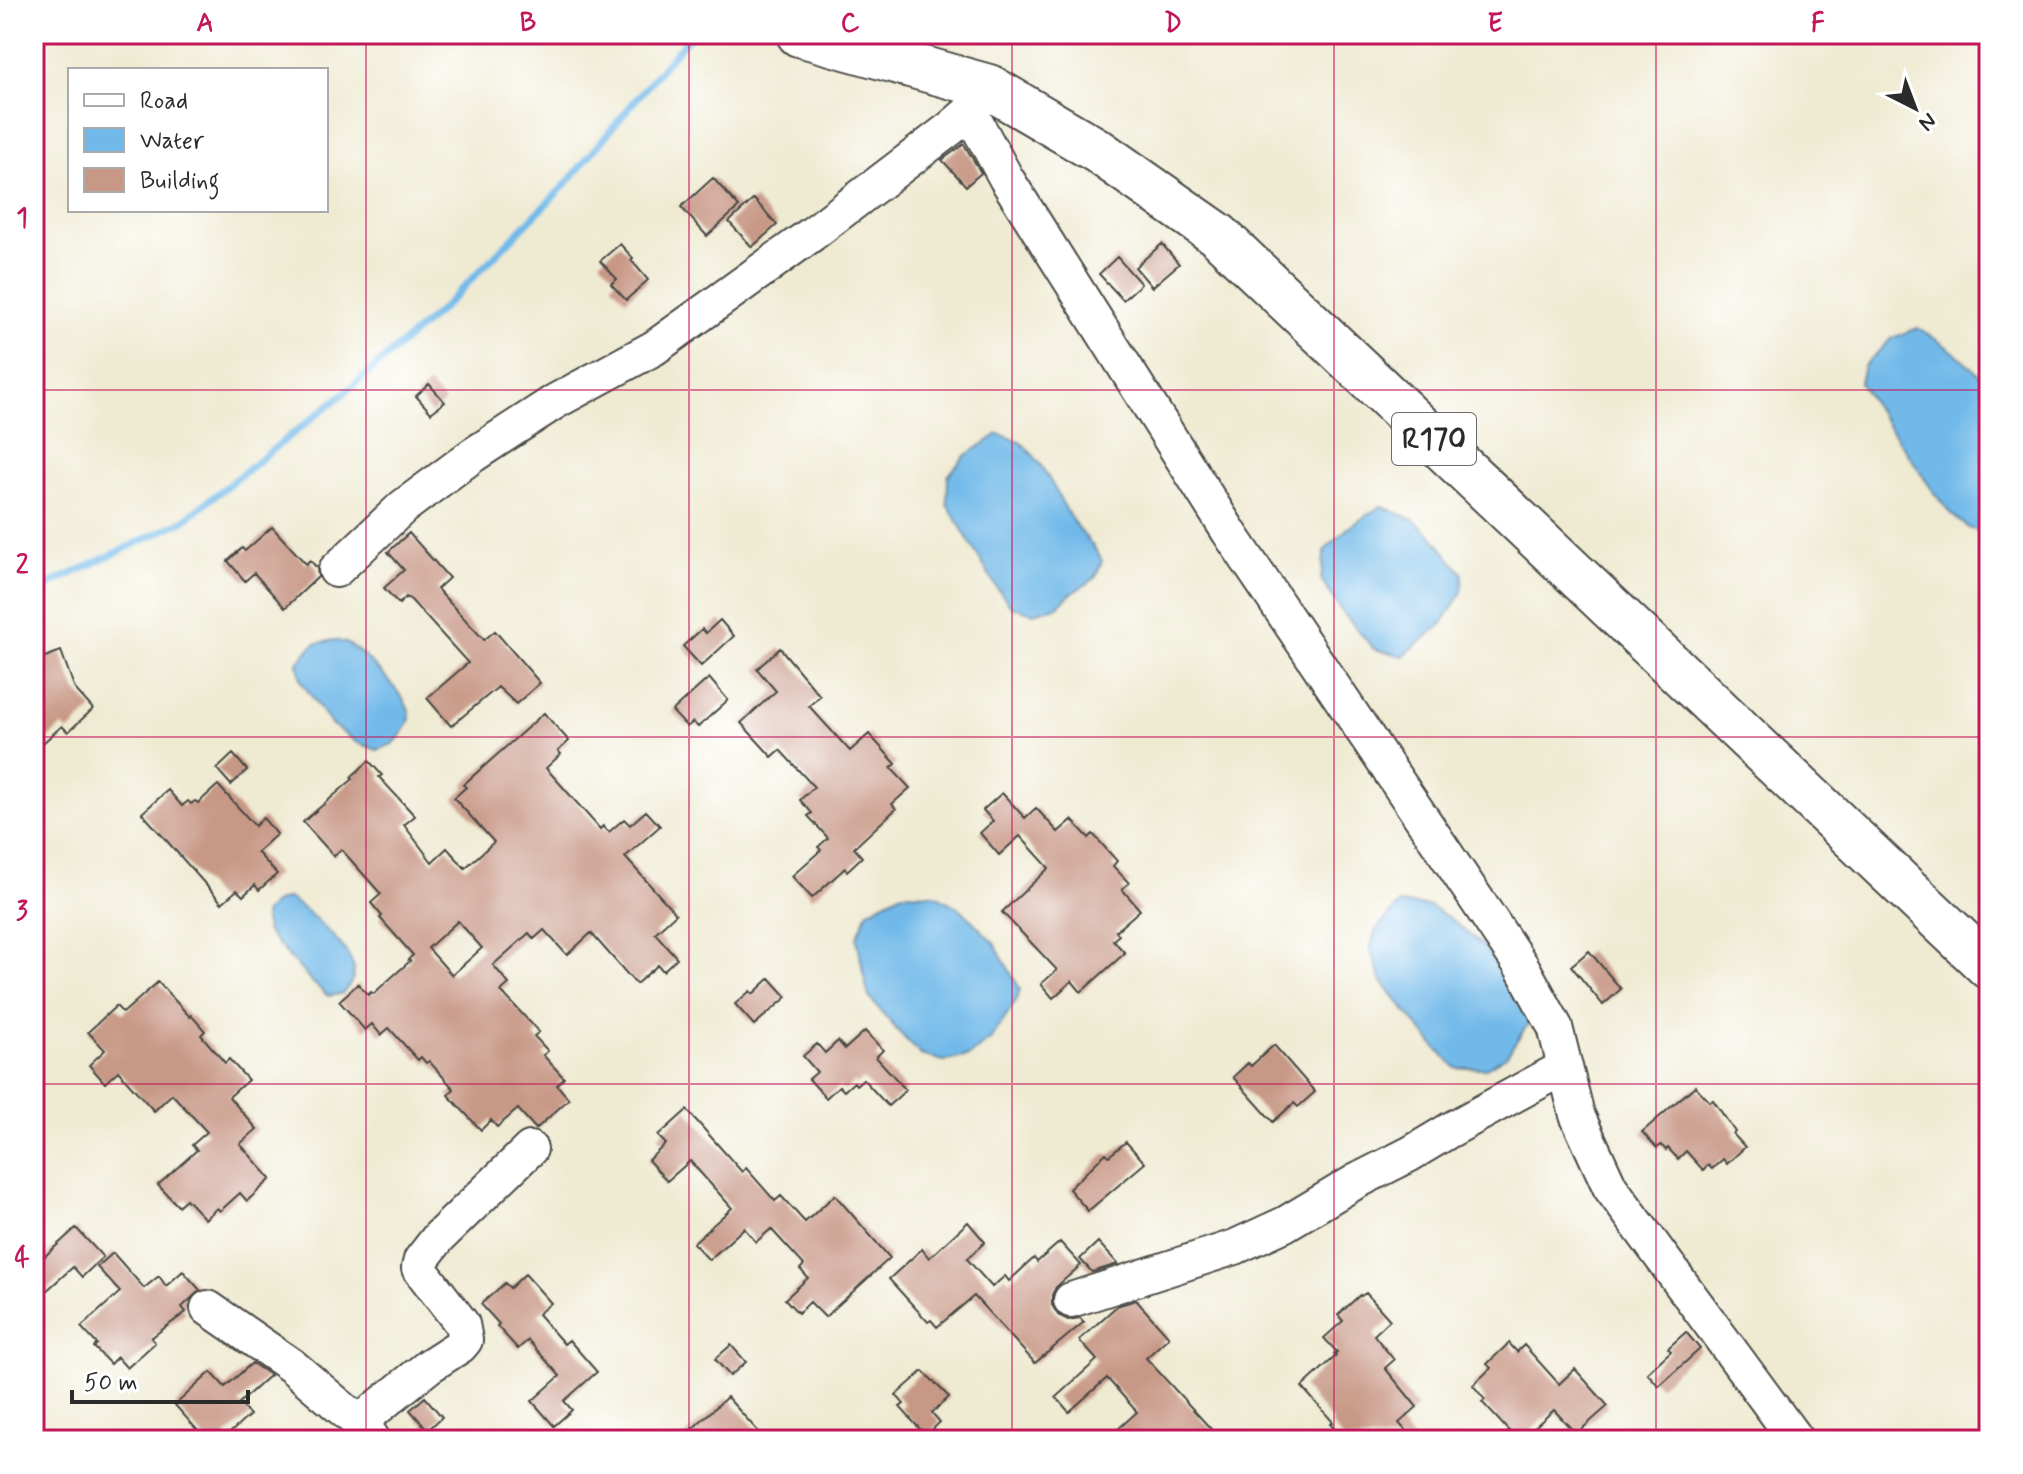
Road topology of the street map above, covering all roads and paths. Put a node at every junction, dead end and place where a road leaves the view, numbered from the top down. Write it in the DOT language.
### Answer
graph roads {
  1 [pos="799,34"];
  2 [pos="979,99"];
  3 [pos="336,570"];
  4 [pos="1989,967"];
  5 [pos="1565,1067"];
  6 [pos="530,1149"];
  7 [pos="1071,1300"];
  8 [pos="208,1308"];
  9 [pos="366,1432"];
  10 [pos="1796,1440"];
  1 -- 2 [label="main road, R170"];
  2 -- 3 [label="street"];
  2 -- 4 [label="main road, R170"];
  2 -- 5 [label="street"];
  5 -- 7 [label="street"];
  5 -- 10 [label="street"];
  6 -- 9 [label="street"];
  8 -- 9 [label="street"];
}
